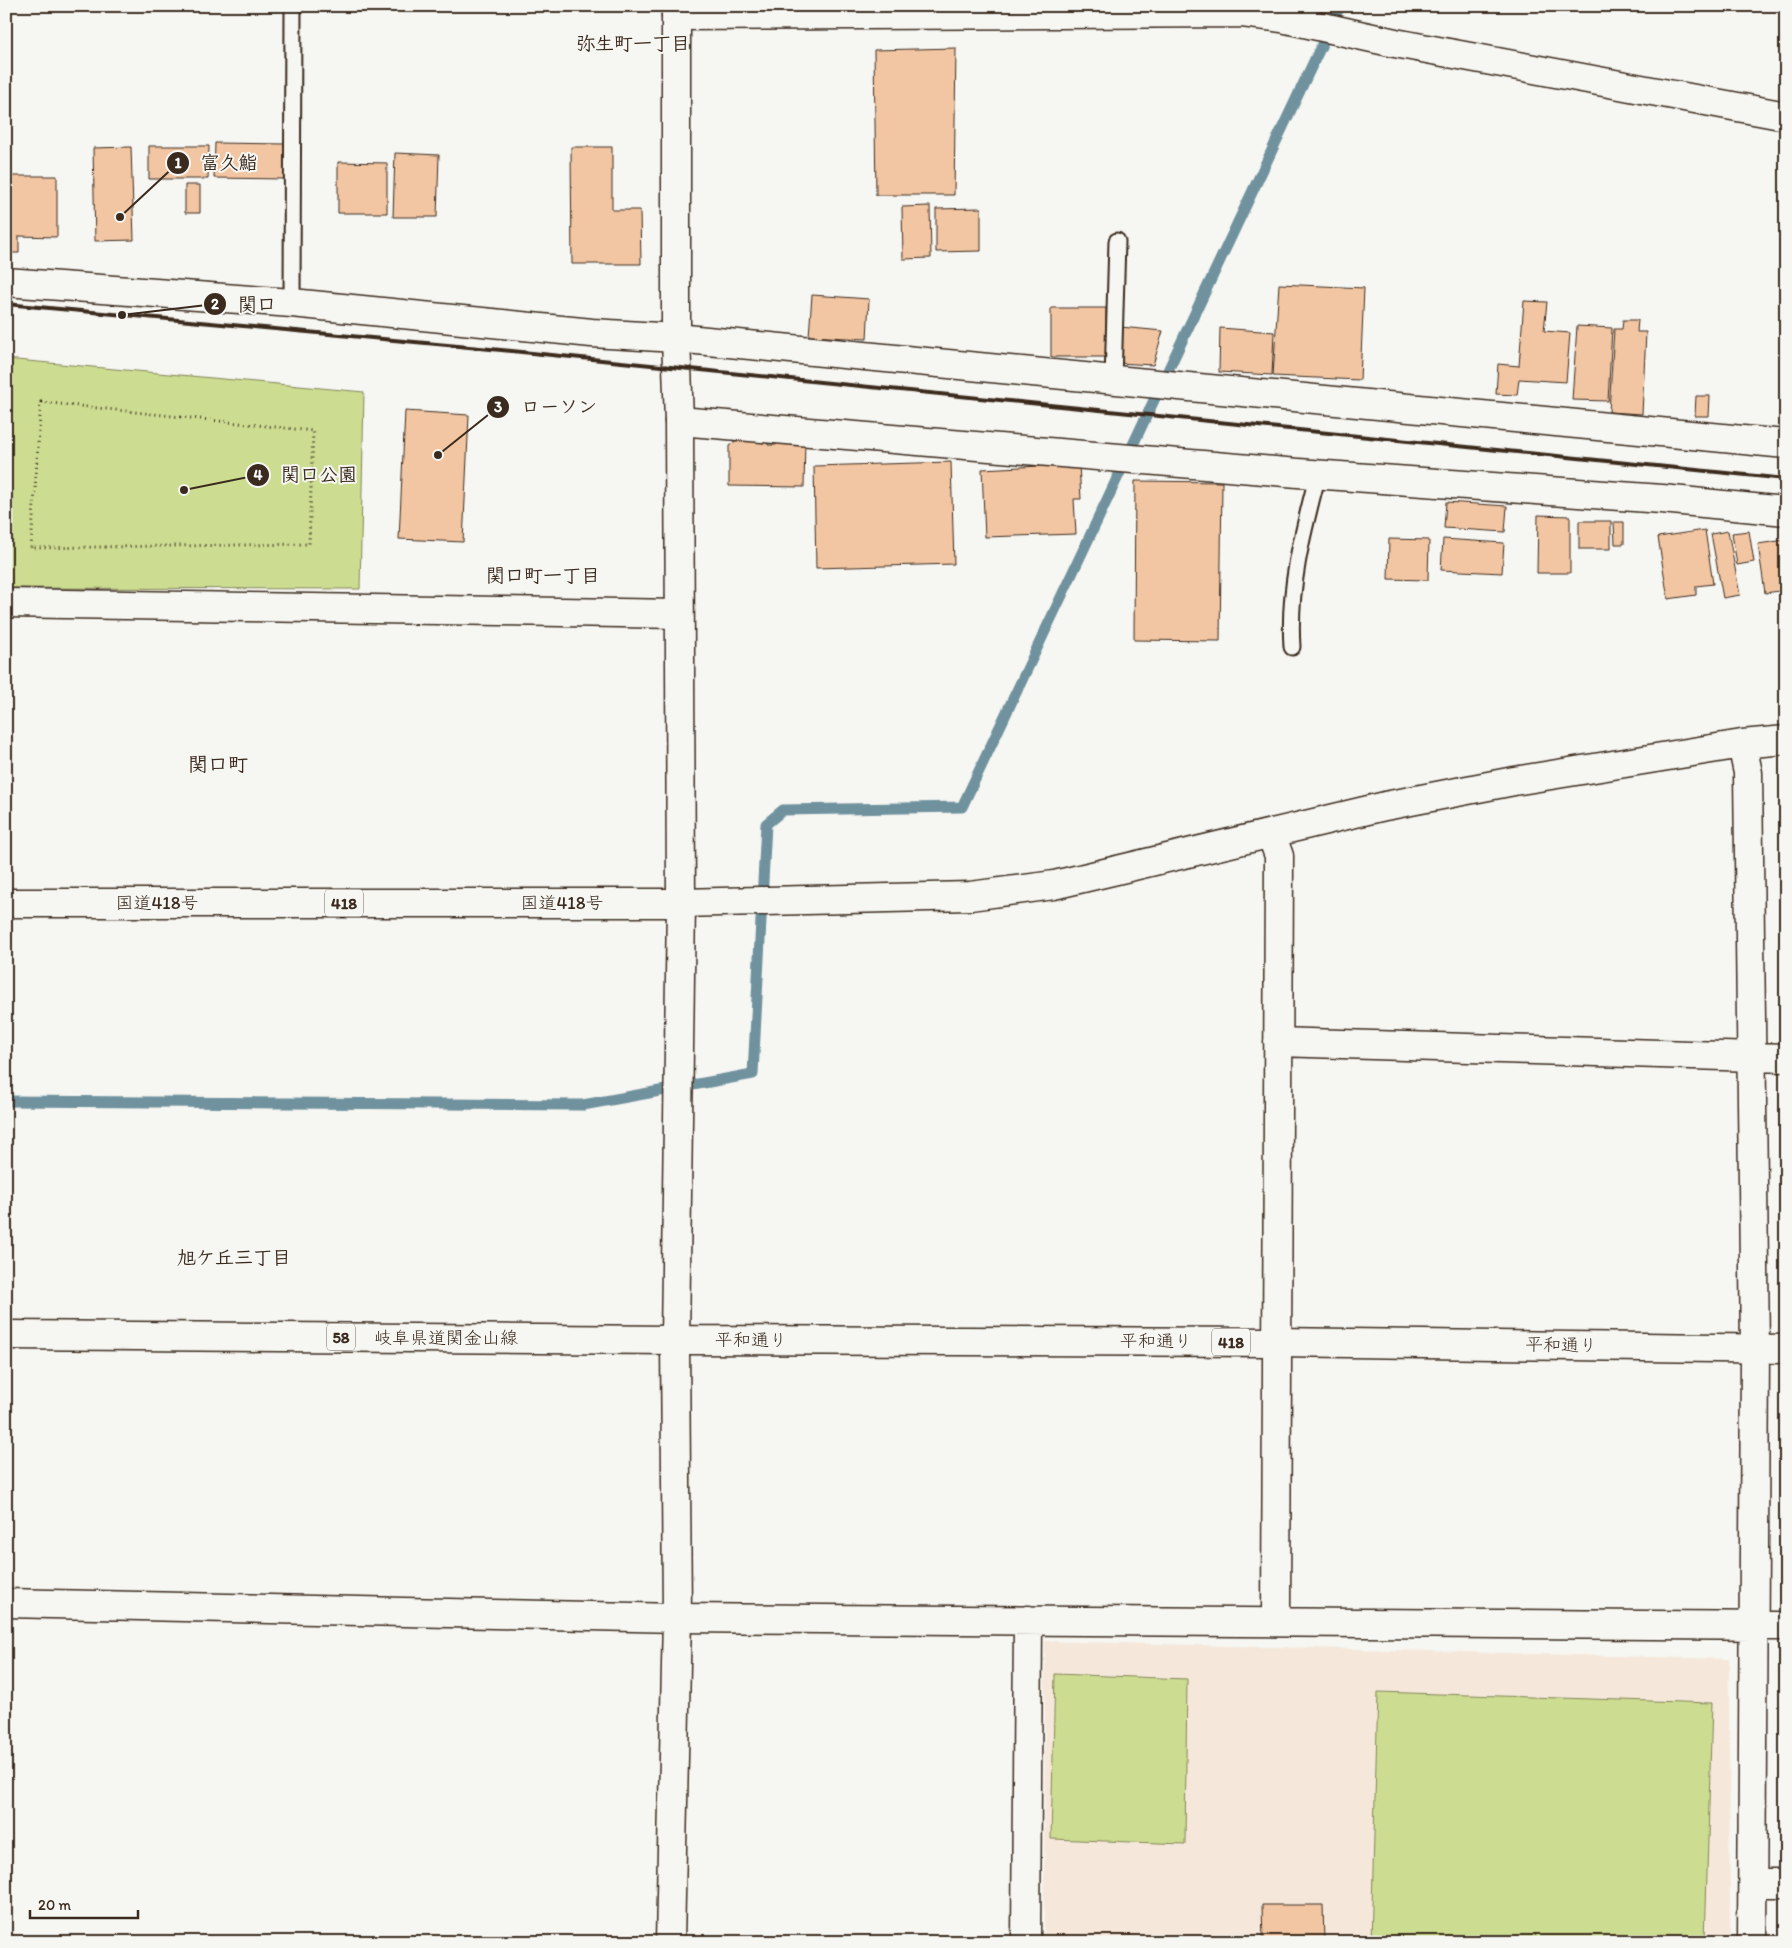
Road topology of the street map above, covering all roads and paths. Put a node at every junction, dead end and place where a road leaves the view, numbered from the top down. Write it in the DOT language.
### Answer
graph roads {
  1 [pos="293,6"];
  2 [pos="1242,10"];
  3 [pos="676,11"];
  4 [pos="1786,116"];
  5 [pos="1116,242"];
  6 [pos="6,282"];
  7 [pos="292,303"];
  8 [pos="676,338"];
  9 [pos="1113,381"];
  10 [pos="679,420"];
  11 [pos="313,430"];
  12 [pos="1786,444"];
  13 [pos="1318,474"];
  14 [pos="1786,511"];
  15 [pos="6,603"];
  16 [pos="679,614"];
  17 [pos="1292,647"];
  18 [pos="1786,740"];
  19 [pos="1742,744"];
  20 [pos="1271,834"];
  21 [pos="6,903"];
  22 [pos="681,903"];
  23 [pos="1278,1042"];
  24 [pos="1752,1057"];
  25 [pos="1786,1058"];
  26 [pos="6,1335"];
  27 [pos="675,1340"];
  28 [pos="1276,1342"];
  29 [pos="1755,1348"];
  30 [pos="1786,1349"];
  31 [pos="6,1603"];
  32 [pos="677,1618"];
  33 [pos="1028,1620"];
  34 [pos="1276,1622"];
  35 [pos="1754,1626"];
  36 [pos="1786,1626"];
  37 [pos="1753,1884"];
  38 [pos="1786,1884"];
  39 [pos="670,1942"];
  40 [pos="1026,1942"];
  41 [pos="1752,1942"];
  1 -- 7 [label="lane"];
  2 -- 3 [label="main road"];
  2 -- 4 [label="main road"];
  3 -- 8 [label="main road"];
  5 -- 9 [label="lane"];
  6 -- 7 [label="main road"];
  7 -- 8 [label="main road"];
  8 -- 9 [label="main road"];
  8 -- 10 [label="main road"];
  9 -- 12 [label="main road"];
  10 -- 13 [label="main road"];
  10 -- 16 [label="main road"];
  11 -- 11 [label="path"];
  13 -- 14 [label="main road"];
  13 -- 17 [label="lane"];
  15 -- 16 [label="main road"];
  16 -- 22 [label="main road"];
  18 -- 19 [label="main road, 国道418号"];
  19 -- 20 [label="main road, 国道418号"];
  19 -- 24 [label="main road"];
  20 -- 22 [label="main road, 国道418号"];
  20 -- 23 [label="main road"];
  21 -- 22 [label="main road, 国道418号 / 418"];
  22 -- 27 [label="main road"];
  23 -- 24 [label="main road"];
  23 -- 28 [label="main road"];
  24 -- 25 [label="main road"];
  24 -- 29 [label="main road"];
  26 -- 27 [label="main road, 岐阜県道関金山線 / 58"];
  27 -- 28 [label="main road, 平和通り / 418"];
  27 -- 32 [label="main road"];
  28 -- 29 [label="main road, 平和通り / 418"];
  28 -- 34 [label="main road"];
  29 -- 30 [label="main road, 平和通り / 418"];
  29 -- 35 [label="main road"];
  31 -- 32 [label="main road"];
  32 -- 33 [label="main road"];
  32 -- 39 [label="main road"];
  33 -- 34 [label="main road"];
  33 -- 40 [label="main road"];
  34 -- 35 [label="main road"];
  35 -- 36 [label="main road"];
  35 -- 37 [label="main road"];
  37 -- 38 [label="main road"];
  37 -- 41 [label="main road"];
}
